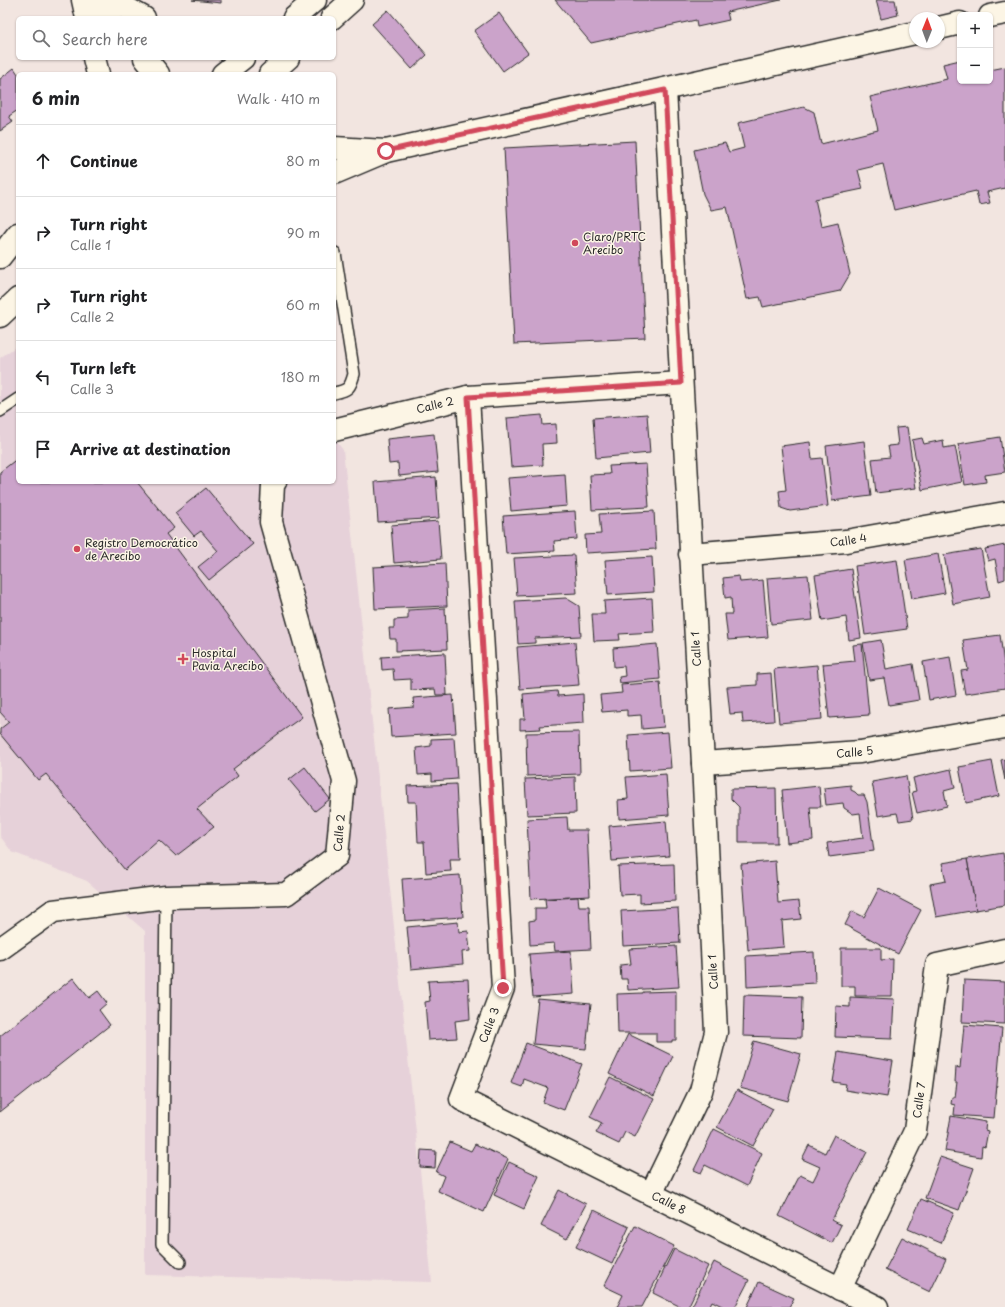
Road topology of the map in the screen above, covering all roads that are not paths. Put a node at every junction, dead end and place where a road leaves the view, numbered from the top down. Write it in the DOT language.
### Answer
graph roads {
  1 [pos="83,0"];
  2 [pos="95,0"];
  3 [pos="112,0"];
  4 [pos="315,0"];
  5 [pos="352,0"];
  6 [pos="1005,13"];
  7 [pos="993,15"];
  8 [pos="87,16"];
  9 [pos="108,16"];
  10 [pos="140,16"];
  11 [pos="296,16"];
  12 [pos="334,16"];
  13 [pos="957,24"];
  14 [pos="945,27"];
  15 [pos="909,34"];
  16 [pos="94,60"];
  17 [pos="147,60"];
  18 [pos="240,60"];
  19 [pos="98,72"];
  20 [pos="156,72"];
  21 [pos="226,72"];
  22 [pos="665,90"];
  23 [pos="336,148"];
  24 [pos="386,151"];
  25 [pos="336,172"];
  26 [pos="16,237"];
  27 [pos="16,247"];
  28 [pos="0,257"];
  29 [pos="336,259"];
  30 [pos="0,260"];
  31 [pos="16,301"];
  32 [pos="0,316"];
  33 [pos="16,320"];
  34 [pos="0,331"];
  35 [pos="681,383"];
  36 [pos="336,392"];
  37 [pos="468,397"];
  38 [pos="16,400"];
  39 [pos="0,411"];
  40 [pos="336,430"];
  41 [pos="273,484"];
  42 [pos="1005,513"];
  43 [pos="690,554"];
  44 [pos="1005,727"];
  45 [pos="703,763"];
  46 [pos="166,897"];
  47 [pos="0,949"];
  48 [pos="1005,950"];
  49 [pos="461,1099"];
  50 [pos="651,1194"];
  51 [pos="180,1262"];
  52 [pos="840,1288"];
  53 [pos="877,1307"];
  1 -- 8 [label="street"];
  2 -- 9 [label="street"];
  3 -- 10 [label="street"];
  4 -- 11 [label="street"];
  5 -- 12 [label="street"];
  6 -- 7 [label="street"];
  13 -- 14 [label="street"];
  15 -- 22 [label="street"];
  16 -- 19 [label="street"];
  17 -- 20 [label="street"];
  18 -- 21 [label="street"];
  22 -- 24 [label="street"];
  22 -- 35 [label="street, Calle 1"];
  23 -- 24 [label="street"];
  24 -- 25 [label="street"];
  26 -- 28 [label="street"];
  27 -- 30 [label="street"];
  29 -- 36 [label="lane"];
  31 -- 32 [label="street"];
  33 -- 34 [label="street"];
  35 -- 37 [label="street, Calle 2"];
  35 -- 43 [label="street, Calle 1"];
  37 -- 40 [label="street, Calle 2"];
  37 -- 49 [label="street, Calle 3"];
  38 -- 39 [label="lane"];
  41 -- 46 [label="street, Calle 2"];
  42 -- 43 [label="street, Calle 4"];
  43 -- 45 [label="street, Calle 1"];
  44 -- 45 [label="street, Calle 5"];
  45 -- 50 [label="street, Calle 1"];
  46 -- 47 [label="street, Calle 2"];
  46 -- 51 [label="lane"];
  48 -- 52 [label="street, Calle 7"];
  49 -- 50 [label="street, Calle 8"];
  50 -- 52 [label="street, Calle 8"];
  52 -- 53 [label="street, Calle 8"];
}
